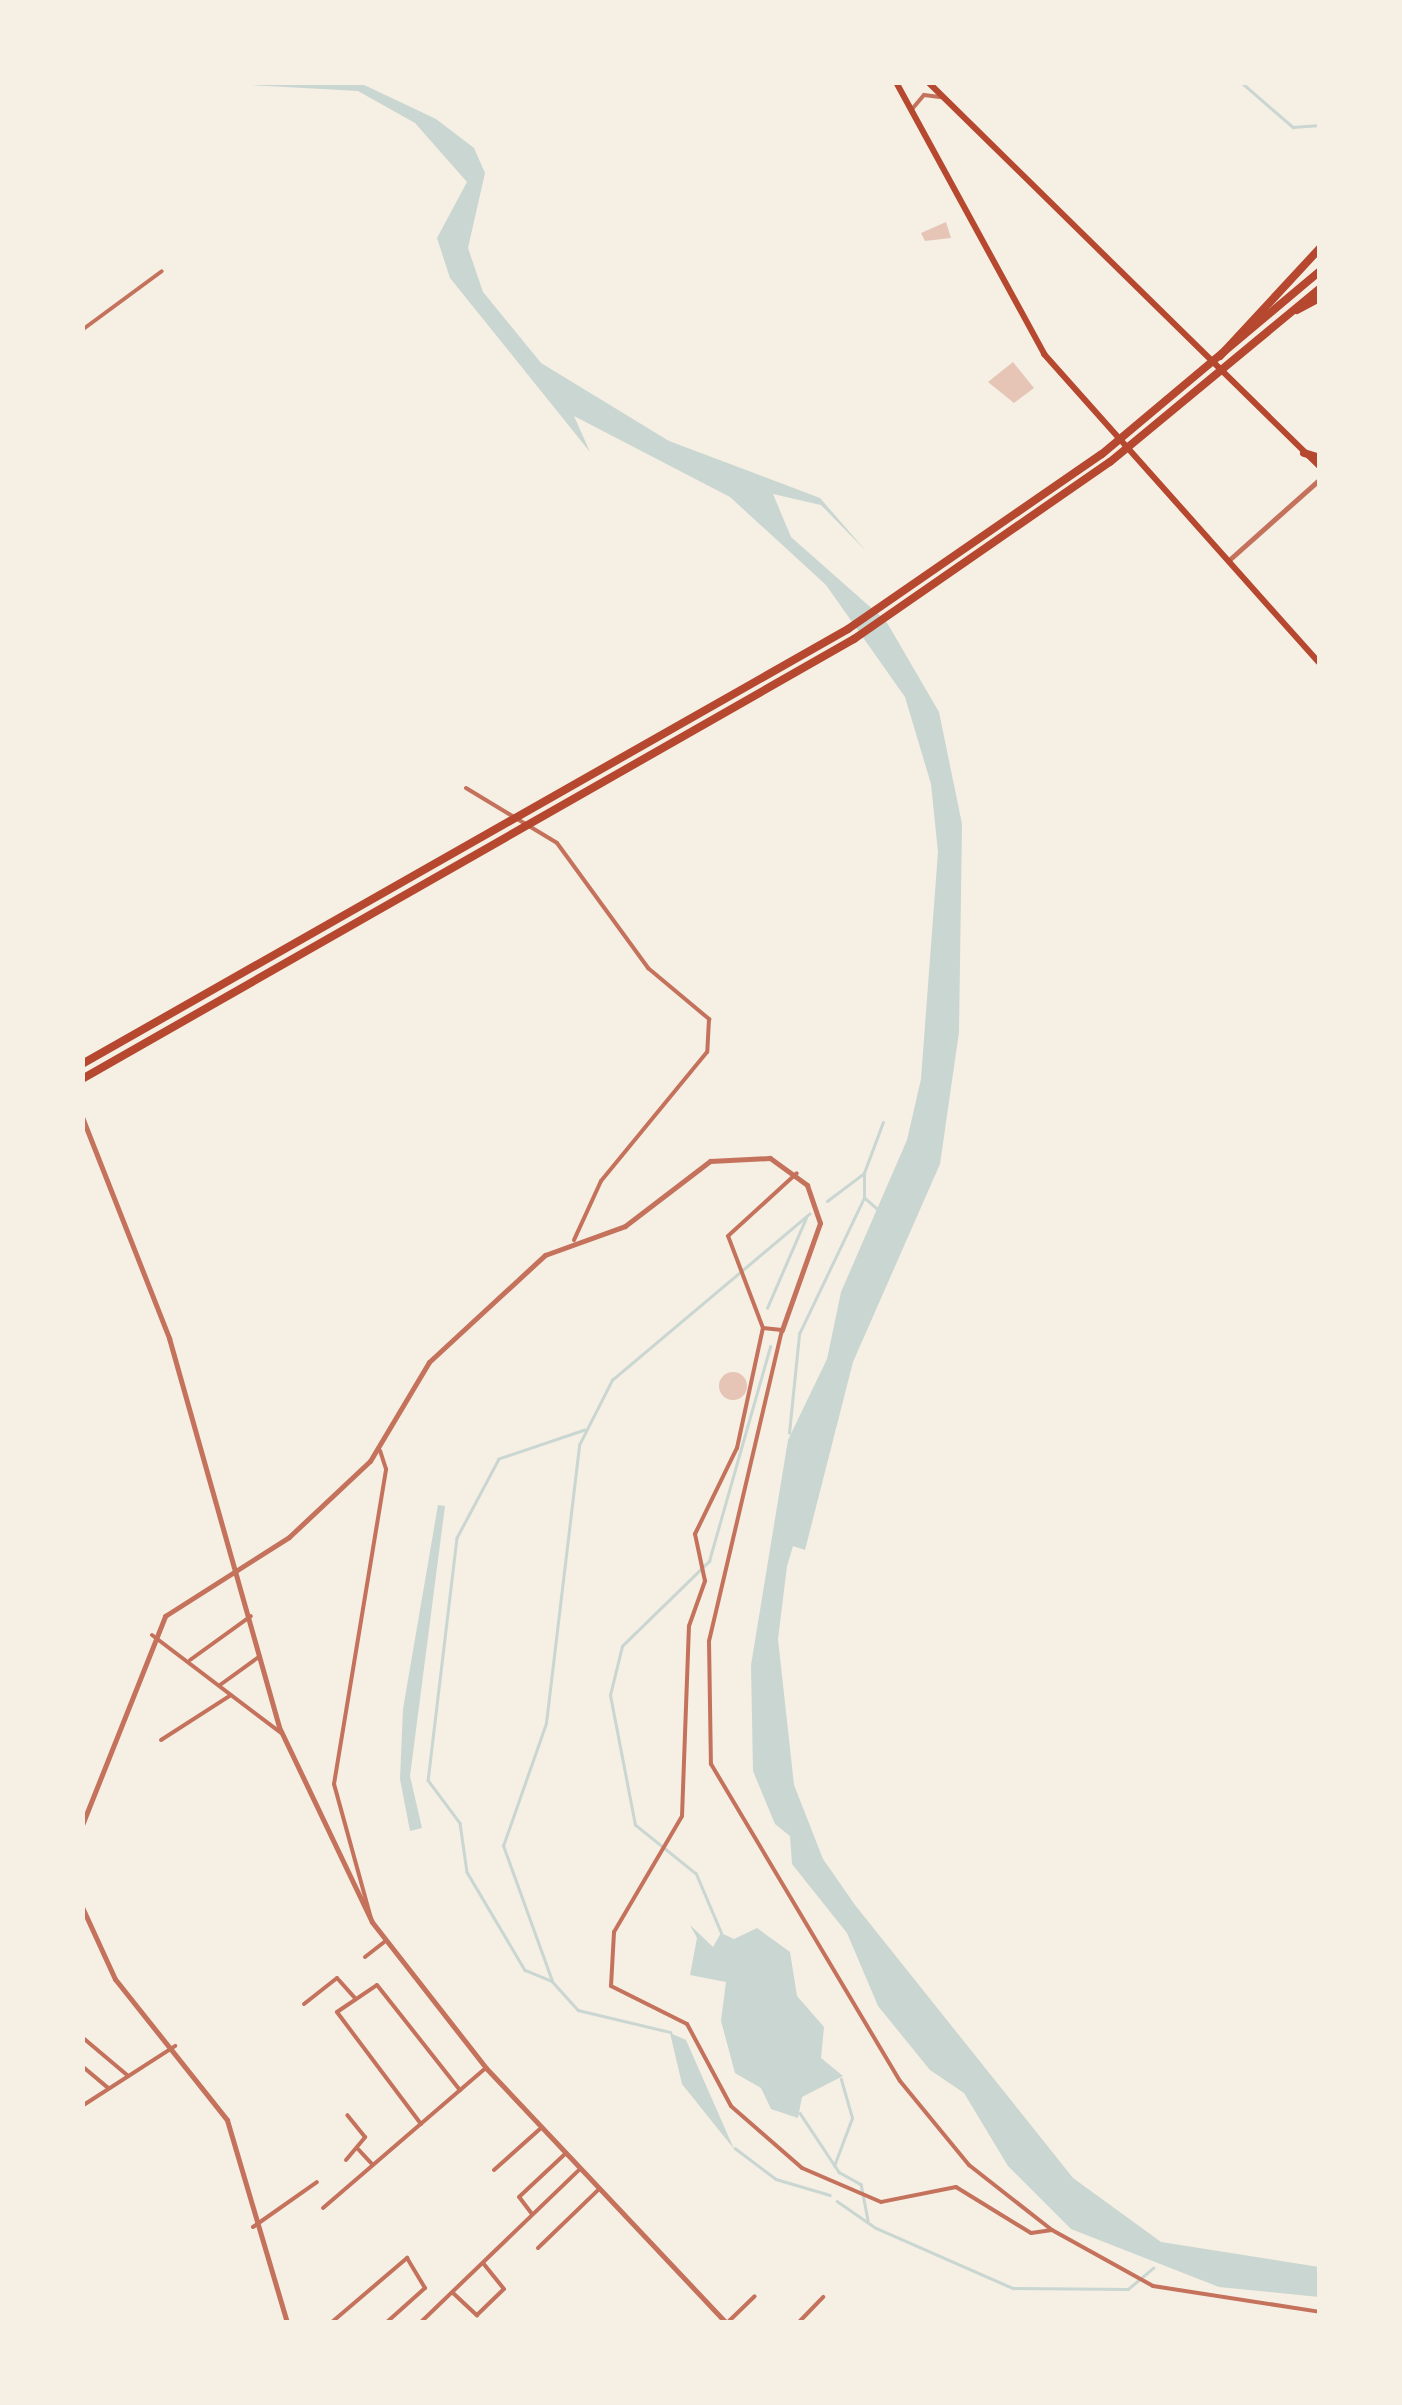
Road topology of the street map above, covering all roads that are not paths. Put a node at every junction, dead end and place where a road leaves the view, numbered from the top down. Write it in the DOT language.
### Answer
graph roads {
  1 [pos="896,82"];
  2 [pos="928,82"];
  3 [pos="940,97"];
  4 [pos="912,113"];
  5 [pos="1320,248"];
  6 [pos="162,270"];
  7 [pos="1320,271"];
  8 [pos="1320,288"];
  9 [pos="1320,298"];
  10 [pos="1294,311"];
  11 [pos="82,330"];
  12 [pos="1218,360"];
  13 [pos="1304,453"];
  14 [pos="1320,458"];
  15 [pos="1320,468"];
  16 [pos="1320,478"];
  17 [pos="1227,562"];
  18 [pos="1320,664"];
  19 [pos="466,788"];
  20 [pos="82,1064"];
  21 [pos="82,1078"];
  22 [pos="82,1118"];
  23 [pos="797,1173"];
  24 [pos="574,1240"];
  25 [pos="762,1328"];
  26 [pos="782,1330"];
  27 [pos="380,1451"];
  28 [pos="239,1567"];
  29 [pos="251,1616"];
  30 [pos="152,1634"];
  31 [pos="260,1656"];
  32 [pos="188,1661"];
  33 [pos="219,1686"];
  34 [pos="230,1695"];
  35 [pos="281,1733"];
  36 [pos="161,1740"];
  37 [pos="82,1825"];
  38 [pos="82,1907"];
  39 [pos="372,1922"];
  40 [pos="384,1942"];
  41 [pos="365,1957"];
  42 [pos="355,1998"];
  43 [pos="304,2004"];
  44 [pos="82,2037"];
  45 [pos="175,2046"];
  46 [pos="82,2066"];
  47 [pos="486,2068"];
  48 [pos="127,2075"];
  49 [pos="108,2088"];
  50 [pos="460,2090"];
  51 [pos="82,2106"];
  52 [pos="347,2116"];
  53 [pos="421,2124"];
  54 [pos="540,2128"];
  55 [pos="358,2149"];
  56 [pos="564,2154"];
  57 [pos="346,2160"];
  58 [pos="373,2165"];
  59 [pos="494,2170"];
  60 [pos="579,2170"];
  61 [pos="316,2182"];
  62 [pos="598,2190"];
  63 [pos="324,2208"];
  64 [pos="533,2215"];
  65 [pos="253,2227"];
  66 [pos="1052,2230"];
  67 [pos="538,2248"];
  68 [pos="483,2263"];
  69 [pos="453,2293"];
  70 [pos="755,2296"];
  71 [pos="823,2297"];
  72 [pos="1320,2312"];
  73 [pos="287,2322"];
  74 [pos="332,2322"];
  75 [pos="387,2322"];
  76 [pos="421,2322"];
  77 [pos="727,2322"];
  78 [pos="799,2322"];
  1 -- 4 [label="main road"];
  2 -- 3 [label="main road"];
  3 -- 4 [label="street"];
  3 -- 13 [label="main road"];
  4 -- 17 [label="main road"];
  5 -- 12 [label="highway"];
  6 -- 11 [label="street"];
  7 -- 12 [label="highway"];
  8 -- 10 [label="highway"];
  9 -- 10 [label="highway"];
  10 -- 21 [label="highway"];
  12 -- 20 [label="highway"];
  13 -- 14 [label="highway"];
  13 -- 15 [label="main road"];
  16 -- 17 [label="street"];
  17 -- 18 [label="main road"];
  19 -- 24 [label="street"];
  22 -- 28 [label="street"];
  23 -- 24 [label="street"];
  23 -- 25 [label="street"];
  23 -- 26 [label="street"];
  24 -- 27 [label="street"];
  25 -- 26 [label="street"];
  25 -- 66 [label="street"];
  26 -- 66 [label="street"];
  27 -- 28 [label="street"];
  27 -- 39 [label="street"];
  28 -- 29 [label="street"];
  28 -- 30 [label="street"];
  29 -- 31 [label="street"];
  29 -- 32 [label="street"];
  30 -- 32 [label="street"];
  30 -- 37 [label="street"];
  31 -- 33 [label="street"];
  31 -- 35 [label="street"];
  32 -- 33 [label="street"];
  33 -- 34 [label="street"];
  34 -- 35 [label="street"];
  34 -- 36 [label="street"];
  35 -- 39 [label="street"];
  38 -- 45 [label="street"];
  39 -- 40 [label="street"];
  40 -- 41 [label="street"];
  40 -- 47 [label="street"];
  42 -- 43 [label="street"];
  42 -- 50 [label="street"];
  42 -- 53 [label="street"];
  44 -- 48 [label="street"];
  45 -- 48 [label="street"];
  45 -- 65 [label="street"];
  46 -- 49 [label="street"];
  47 -- 50 [label="street"];
  47 -- 54 [label="street"];
  48 -- 49 [label="street"];
  49 -- 51 [label="street"];
  50 -- 53 [label="street"];
  52 -- 55 [label="street"];
  53 -- 58 [label="street"];
  54 -- 56 [label="street"];
  54 -- 59 [label="street"];
  55 -- 57 [label="street"];
  55 -- 58 [label="street"];
  56 -- 60 [label="street"];
  56 -- 64 [label="street"];
  58 -- 63 [label="street"];
  60 -- 62 [label="street"];
  60 -- 64 [label="street"];
  61 -- 65 [label="street"];
  62 -- 67 [label="street"];
  62 -- 77 [label="street"];
  64 -- 68 [label="street"];
  65 -- 73 [label="street"];
  66 -- 72 [label="street"];
  68 -- 69 [label="street"];
  68 -- 69 [label="street"];
  69 -- 76 [label="street"];
  70 -- 77 [label="street"];
  71 -- 78 [label="street"];
  74 -- 75 [label="street"];
}
